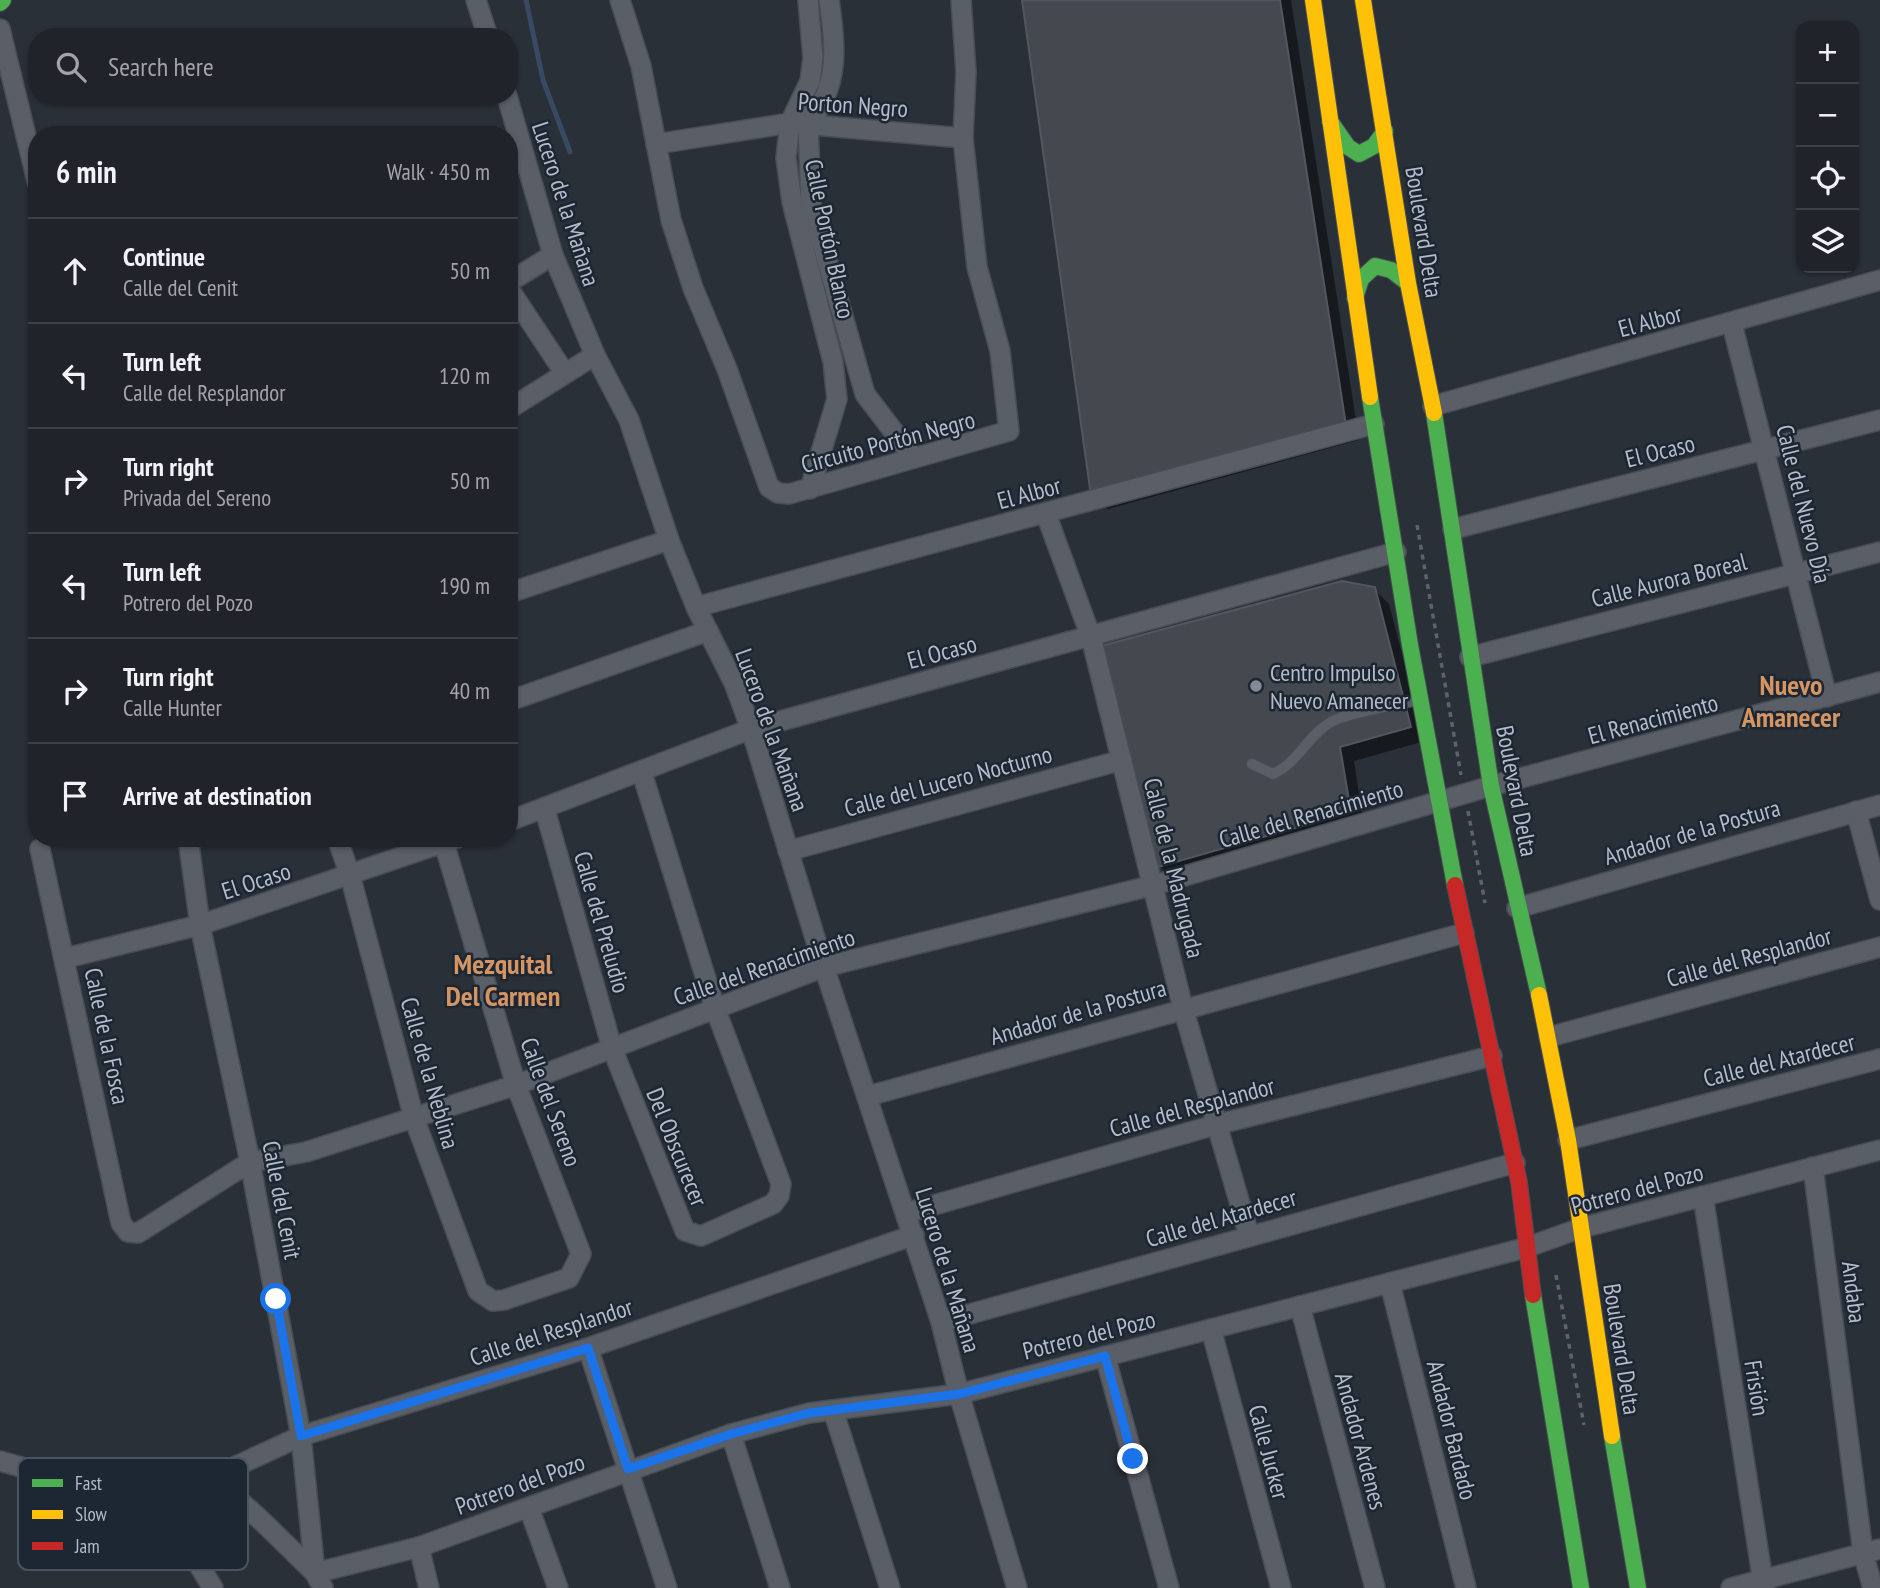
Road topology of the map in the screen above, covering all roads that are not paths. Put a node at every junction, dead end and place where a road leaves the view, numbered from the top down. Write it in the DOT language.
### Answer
graph roads {
  1 [pos="476,0"];
  2 [pos="620,0"];
  3 [pos="808,0"];
  4 [pos="829,0"];
  5 [pos="961,0"];
  6 [pos="1313,0"];
  7 [pos="1363,0"];
  8 [pos="485,28"];
  9 [pos="0,29"];
  10 [pos="510,105"];
  11 [pos="1330,121"];
  12 [pos="799,123"];
  13 [pos="516,126"];
  14 [pos="1385,131"];
  15 [pos="518,134"];
  16 [pos="963,138"];
  17 [pos="28,144"];
  18 [pos="656,144"];
  19 [pos="553,255"];
  20 [pos="518,276"];
  21 [pos="1880,280"];
  22 [pos="1408,283"];
  23 [pos="1355,298"];
  24 [pos="518,302"];
  25 [pos="1732,324"];
  26 [pos="595,355"];
  27 [pos="565,372"];
  28 [pos="865,394"];
  29 [pos="836,399"];
  30 [pos="518,403"];
  31 [pos="1433,406"];
  32 [pos="1880,421"];
  33 [pos="1374,424"];
  34 [pos="1764,450"];
  35 [pos="913,457"];
  36 [pos="810,489"];
  37 [pos="1046,514"];
  38 [pos="1452,528"];
  39 [pos="669,540"];
  40 [pos="1396,552"];
  41 [pos="1880,552"];
  42 [pos="1796,573"];
  43 [pos="518,590"];
  44 [pos="696,607"];
  45 [pos="708,631"];
  46 [pos="1091,637"];
  47 [pos="1471,657"];
  48 [pos="1880,682"];
  49 [pos="1827,697"];
  50 [pos="518,698"];
  51 [pos="1421,699"];
  52 [pos="751,729"];
  53 [pos="1122,760"];
  54 [pos="1252,764"];
  55 [pos="642,773"];
  56 [pos="1491,786"];
  57 [pos="1438,802"];
  58 [pos="1880,805"];
  59 [pos="545,810"];
  60 [pos="1856,811"];
  61 [pos="518,818"];
  62 [pos="189,847"];
  63 [pos="340,847"];
  64 [pos="431,847"];
  65 [pos="453,847"];
  66 [pos="40,849"];
  67 [pos="788,851"];
  68 [pos="350,875"];
  69 [pos="1154,885"];
  70 [pos="1880,900"];
  71 [pos="1517,908"];
  72 [pos="200,925"];
  73 [pos="1464,933"];
  74 [pos="1880,947"];
  75 [pos="66,958"];
  76 [pos="824,967"];
  77 [pos="715,1008"];
  78 [pos="1184,1008"];
  79 [pos="1549,1037"];
  80 [pos="612,1048"];
  81 [pos="1492,1056"];
  82 [pos="1880,1059"];
  83 [pos="516,1085"];
  84 [pos="868,1096"];
  85 [pos="414,1118"];
  86 [pos="1215,1125"];
  87 [pos="1568,1140"];
  88 [pos="1880,1150"];
  89 [pos="250,1162"];
  90 [pos="1515,1163"];
  91 [pos="1813,1167"];
  92 [pos="1703,1196"];
  93 [pos="906,1213"];
  94 [pos="1581,1228"];
  95 [pos="128,1232"];
  96 [pos="914,1235"];
  97 [pos="1249,1235"];
  98 [pos="1525,1248"];
  99 [pos="1390,1283"];
  100 [pos="504,1300"];
  101 [pos="1300,1306"];
  102 [pos="941,1322"];
  103 [pos="1211,1329"];
  104 [pos="588,1348"];
  105 [pos="1105,1356"];
  106 [pos="959,1394"];
  107 [pos="833,1410"];
  108 [pos="731,1434"];
  109 [pos="301,1436"];
  110 [pos="0,1461"];
  111 [pos="248,1461"];
  112 [pos="18,1466"];
  113 [pos="628,1469"];
  114 [pos="529,1508"];
  115 [pos="248,1510"];
  116 [pos="419,1547"];
  117 [pos="1871,1551"];
  118 [pos="202,1570"];
  119 [pos="319,1581"];
  120 [pos="1763,1584"];
  121 [pos="213,1588"];
  122 [pos="429,1588"];
  123 [pos="558,1588"];
  124 [pos="667,1588"];
  125 [pos="780,1588"];
  126 [pos="890,1588"];
  127 [pos="1017,1588"];
  128 [pos="1169,1588"];
  129 [pos="1281,1588"];
  130 [pos="1376,1588"];
  131 [pos="1466,1588"];
  132 [pos="1581,1588"];
  133 [pos="1638,1588"];
  134 [pos="1731,1588"];
  135 [pos="1873,1588"];
  1 -- 8 [label="street"];
  2 -- 18 [label="street, Circuito Portón Negro"];
  3 -- 12 [label="street, Calle Portón Blanco"];
  4 -- 12 [label="street, Calle Portón Blanco"];
  5 -- 16 [label="street, Circuito Portón Negro"];
  6 -- 11 [label="main road"];
  7 -- 14 [label="main road, Boulevard Delta"];
  9 -- 17 [label="street"];
  10 -- 13 [label="street, Lucero de la Mañana"];
  11 -- 14 [label="main road"];
  11 -- 23 [label="main road"];
  12 -- 16 [label="street, Porton Negro"];
  12 -- 18 [label="street, Porton Negro"];
  12 -- 28 [label="street, Calle Portón Blanco"];
  12 -- 29 [label="street, Calle Portón Blanco"];
  14 -- 22 [label="main road, Boulevard Delta"];
  15 -- 19 [label="street, Lucero de la Mañana"];
  16 -- 35 [label="street, Circuito Portón Negro"];
  18 -- 36 [label="street, Circuito Portón Negro"];
  19 -- 20 [label="street"];
  19 -- 26 [label="street, Lucero de la Mañana"];
  21 -- 25 [label="street, El Albor"];
  22 -- 23 [label="main road"];
  22 -- 31 [label="main road, Boulevard Delta"];
  23 -- 33 [label="main road"];
  24 -- 27 [label="street"];
  25 -- 31 [label="street, El Albor"];
  25 -- 34 [label="street, Calle del Nuevo Día"];
  26 -- 27 [label="street"];
  26 -- 39 [label="street, Lucero de la Mañana"];
  27 -- 30 [label="street"];
  28 -- 29 [label="street"];
  28 -- 35 [label="street, Calle Portón Blanco"];
  29 -- 36 [label="street, Calle Portón Blanco"];
  31 -- 38 [label="main road, Boulevard Delta"];
  32 -- 34 [label="street, El Ocaso"];
  33 -- 37 [label="street, El Albor"];
  33 -- 40 [label="main road"];
  34 -- 38 [label="street, El Ocaso"];
  34 -- 42 [label="street, Calle del Nuevo Día"];
  35 -- 36 [label="street, Circuito Portón Negro"];
  37 -- 44 [label="street, El Albor"];
  37 -- 46 [label="street, Calle de la Madrugada"];
  38 -- 47 [label="main road, Boulevard Delta"];
  39 -- 43 [label="street"];
  39 -- 44 [label="street, Lucero de la Mañana"];
  40 -- 46 [label="street, El Ocaso"];
  40 -- 51 [label="main road"];
  41 -- 42 [label="street, Calle Aurora Boreal"];
  42 -- 47 [label="street, Calle Aurora Boreal"];
  42 -- 49 [label="street, Calle del Nuevo Día"];
  44 -- 45 [label="street, Lucero de la Mañana"];
  45 -- 50 [label="street"];
  45 -- 52 [label="street, Lucero de la Mañana"];
  46 -- 52 [label="street, El Ocaso"];
  46 -- 53 [label="street, Calle de la Madrugada"];
  47 -- 56 [label="main road, Boulevard Delta"];
  48 -- 49 [label="street, El Renacimiento"];
  49 -- 56 [label="street, El Renacimiento"];
  51 -- 54 [label="lane"];
  51 -- 57 [label="main road"];
  52 -- 55 [label="street, El Ocaso"];
  52 -- 67 [label="street, Lucero de la Mañana"];
  53 -- 67 [label="street, Calle del Lucero Nocturno"];
  53 -- 69 [label="street, Calle de la Madrugada"];
  55 -- 59 [label="street, El Ocaso"];
  55 -- 77 [label="street"];
  56 -- 57 [label="street, El Renacimiento"];
  56 -- 71 [label="main road, Boulevard Delta"];
  57 -- 69 [label="street, Calle del Renacimiento"];
  57 -- 73 [label="main road"];
  58 -- 60 [label="street, Andador de la Postura"];
  59 -- 61 [label="street, El Ocaso"];
  59 -- 80 [label="street, Calle del Preludio"];
  60 -- 70 [label="street"];
  60 -- 71 [label="street, Andador de la Postura"];
  62 -- 72 [label="street, Calle del Cenit"];
  63 -- 68 [label="street, Calle de la Neblina"];
  64 -- 68 [label="street, El Ocaso"];
  65 -- 83 [label="street, Calle del Sereno"];
  66 -- 75 [label="street, Calle de la Fosca"];
  67 -- 76 [label="street, Lucero de la Mañana"];
  68 -- 72 [label="street, El Ocaso"];
  68 -- 85 [label="street, Calle de la Neblina"];
  69 -- 76 [label="street, Calle del Renacimiento"];
  69 -- 78 [label="street, Calle de la Madrugada"];
  71 -- 79 [label="main road, Boulevard Delta"];
  72 -- 75 [label="street, El Ocaso"];
  72 -- 89 [label="street, Calle del Cenit"];
  73 -- 78 [label="street, Andador de la Postura"];
  73 -- 81 [label="main road"];
  74 -- 79 [label="street, Calle del Resplandor"];
  75 -- 95 [label="street, Calle de la Fosca"];
  76 -- 77 [label="street, Calle del Renacimiento"];
  76 -- 84 [label="street, Lucero de la Mañana"];
  77 -- 80 [label="street, Calle del Renacimiento"];
  77 -- 80 [label="street, Del Obscurecer"];
  78 -- 84 [label="street, Andador de la Postura"];
  78 -- 86 [label="street, Calle de la Madrugada"];
  79 -- 87 [label="main road, Boulevard Delta"];
  80 -- 83 [label="street, Calle del Renacimiento"];
  81 -- 86 [label="street, Calle del Resplandor"];
  81 -- 90 [label="main road"];
  82 -- 87 [label="street, Calle del Atardecer"];
  83 -- 85 [label="street, Calle del Renacimiento"];
  83 -- 100 [label="street, Calle del Sereno"];
  84 -- 93 [label="street, Lucero de la Mañana"];
  85 -- 89 [label="street, Calle del Renacimiento"];
  85 -- 100 [label="street, Calle de la Neblina"];
  86 -- 93 [label="street, Calle del Resplandor"];
  86 -- 97 [label="street, Calle de la Madrugada"];
  87 -- 94 [label="main road, Boulevard Delta"];
  88 -- 91 [label="street, Potrero del Pozo"];
  89 -- 95 [label="street, Calle del Renacimiento"];
  89 -- 109 [label="street, Calle del Cenit"];
  90 -- 97 [label="street, Calle del Atardecer"];
  90 -- 98 [label="main road"];
  91 -- 92 [label="street, Potrero del Pozo"];
  91 -- 117 [label="street, Andaba"];
  92 -- 94 [label="street, Potrero del Pozo"];
  92 -- 120 [label="street, Frisión"];
  93 -- 96 [label="street, Lucero de la Mañana"];
  94 -- 98 [label="street, Potrero del Pozo"];
  94 -- 133 [label="main road, Boulevard Delta"];
  96 -- 102 [label="street, Lucero de la Mañana"];
  96 -- 104 [label="street, Calle del Resplandor"];
  97 -- 102 [label="street, Calle del Atardecer"];
  98 -- 99 [label="street, Potrero del Pozo"];
  98 -- 132 [label="main road"];
  99 -- 101 [label="street, Potrero del Pozo"];
  99 -- 131 [label="street, Andador Bardado"];
  101 -- 103 [label="street, Potrero del Pozo"];
  101 -- 130 [label="street, Andador Ardenes"];
  102 -- 106 [label="street, Lucero de la Mañana"];
  103 -- 105 [label="street, Potrero del Pozo"];
  103 -- 129 [label="street, Calle Jucker"];
  104 -- 109 [label="street, Calle del Resplandor"];
  104 -- 113 [label="street"];
  105 -- 106 [label="street, Potrero del Pozo"];
  105 -- 128 [label="street"];
  106 -- 107 [label="street, Potrero del Pozo"];
  106 -- 127 [label="street, Lucero de la Mañana"];
  107 -- 108 [label="street, Potrero del Pozo"];
  107 -- 126 [label="street"];
  108 -- 113 [label="street, Potrero del Pozo"];
  108 -- 125 [label="street"];
  109 -- 111 [label="street, Calle del Resplandor"];
  109 -- 119 [label="street, Calle del Cenit"];
  110 -- 112 [label="street"];
  113 -- 114 [label="street, Potrero del Pozo"];
  113 -- 124 [label="street"];
  114 -- 116 [label="street, Potrero del Pozo"];
  114 -- 123 [label="street"];
  115 -- 119 [label="street"];
  116 -- 119 [label="street, Potrero del Pozo"];
  116 -- 122 [label="street"];
  117 -- 120 [label="street"];
  117 -- 135 [label="street, Andaba"];
  118 -- 121 [label="street"];
  120 -- 134 [label="street"];
}
